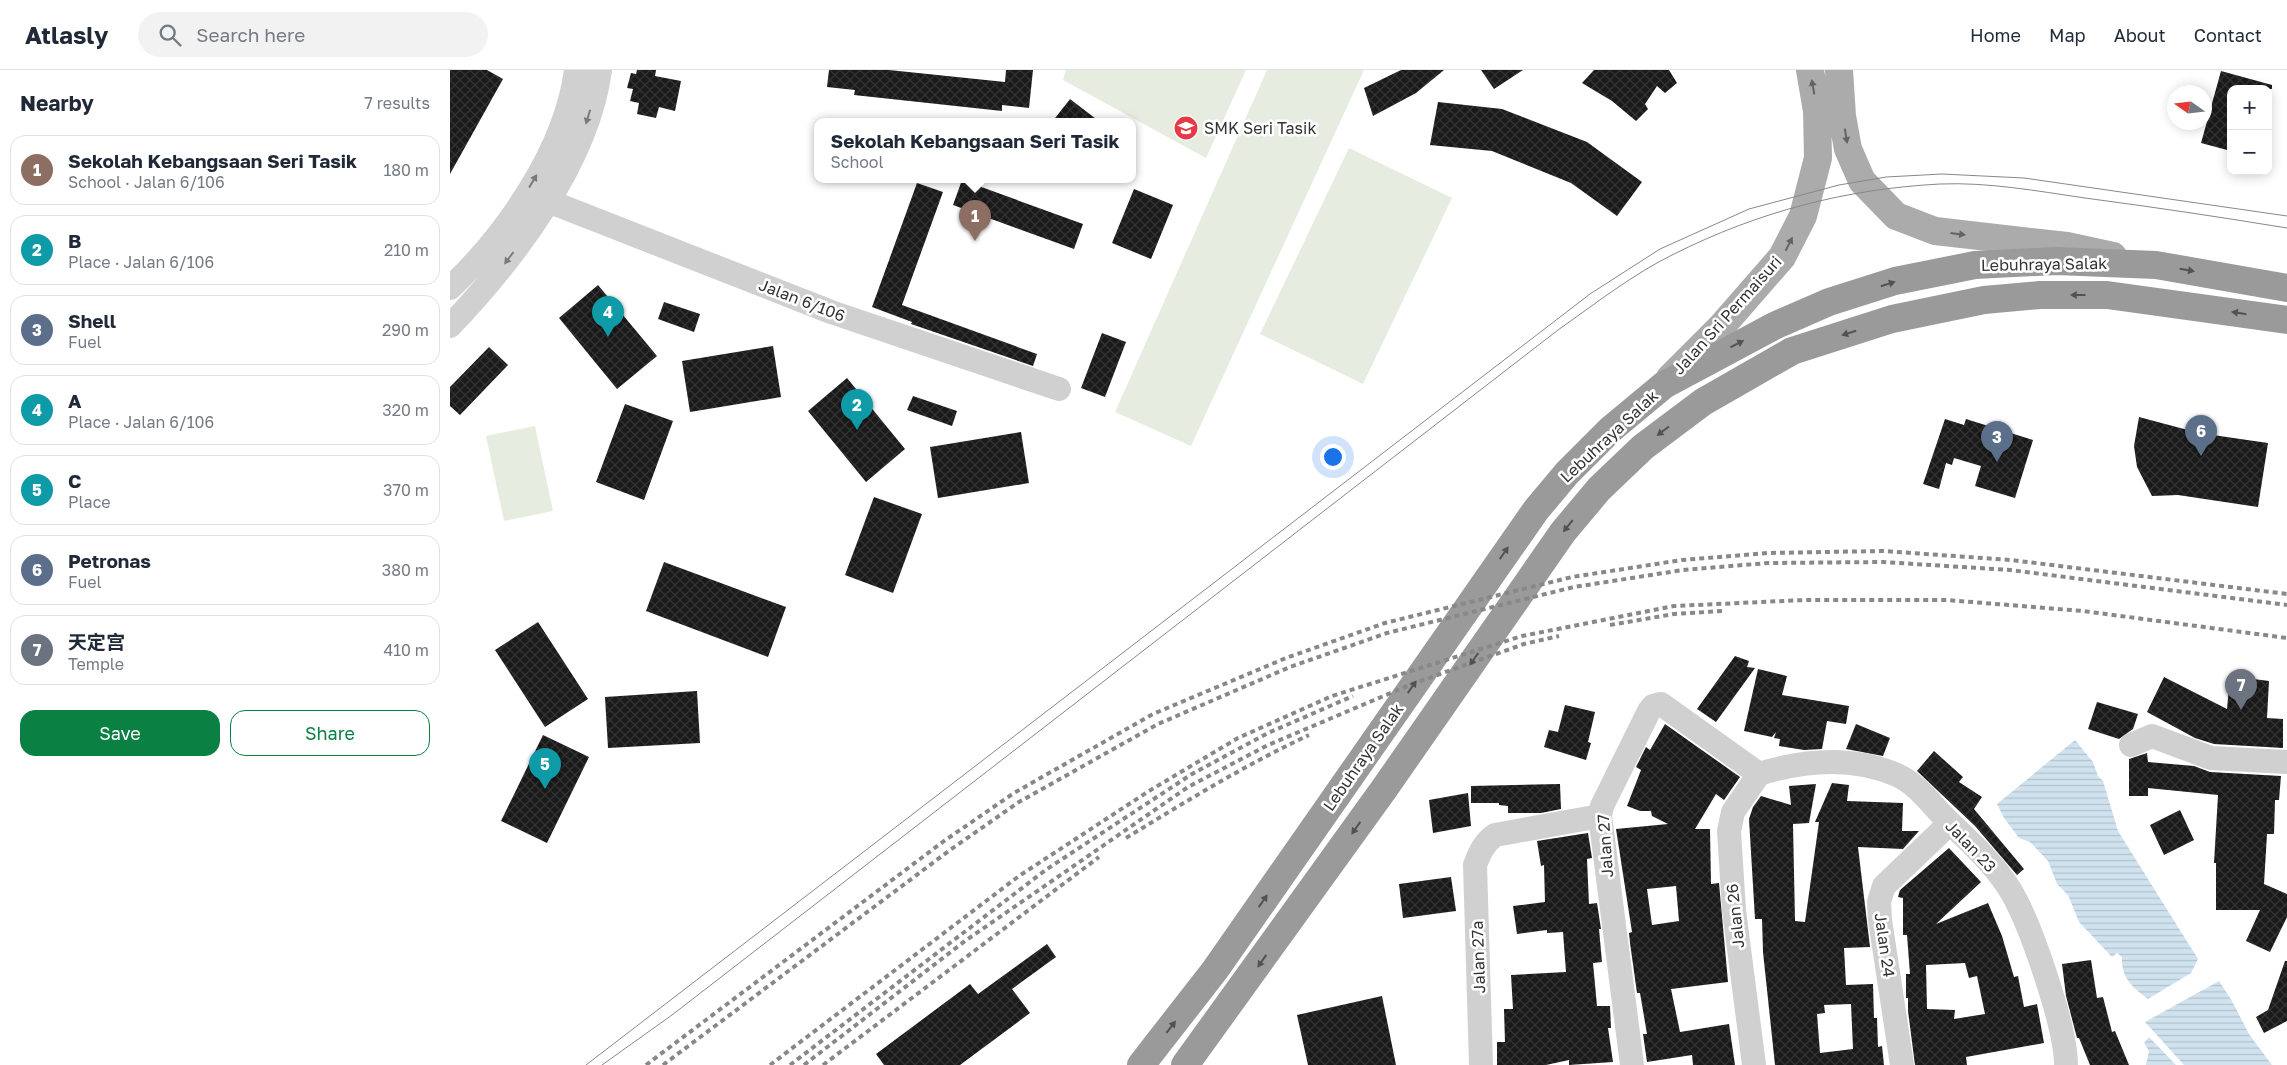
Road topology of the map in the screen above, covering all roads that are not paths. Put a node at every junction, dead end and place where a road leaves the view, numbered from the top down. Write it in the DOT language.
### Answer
graph roads {
  1 [pos="1810,70"];
  2 [pos="1839,70"];
  3 [pos="587,72"];
  4 [pos="548,201"];
  5 [pos="2156,264"];
  6 [pos="450,288"];
  7 [pos="2287,288"];
  8 [pos="2287,320"];
  9 [pos="450,326"];
  10 [pos="1664,385"];
  11 [pos="1059,389"];
  12 [pos="2131,745"];
  13 [pos="2287,762"];
  14 [pos="1760,774"];
  15 [pos="1600,816"];
  16 [pos="1950,822"];
  17 [pos="1141,1065"];
  18 [pos="1185,1065"];
  19 [pos="1481,1065"];
  20 [pos="1632,1065"];
  21 [pos="1754,1065"];
  22 [pos="1902,1065"];
  23 [pos="2066,1065"];
  10 -- 1 [label="main road, Jalan Sri Permaisuri, one-way"];
  2 -- 5 [label="main road, one-way"];
  3 -- 4 [label="street, one-way"];
  6 -- 3 [label="street, one-way"];
  4 -- 9 [label="street, one-way"];
  4 -- 11 [label="street, Jalan 6/106"];
  5 -- 7 [label="highway, Lebuhraya Salak, one-way"];
  10 -- 5 [label="highway, Lebuhraya Salak, one-way"];
  8 -- 18 [label="highway, Lebuhraya Salak, one-way"];
  17 -- 10 [label="highway, Lebuhraya Salak, one-way"];
  12 -- 13 [label="street"];
  14 -- 15 [label="street, Jalan 27"];
  14 -- 16 [label="street, Jalan 23"];
  14 -- 21 [label="street, Jalan 26"];
  15 -- 19 [label="street, Jalan 27a"];
  15 -- 20 [label="street, Jalan 27"];
  16 -- 22 [label="street, Jalan 24"];
  16 -- 23 [label="street, Jalan 23"];
}
